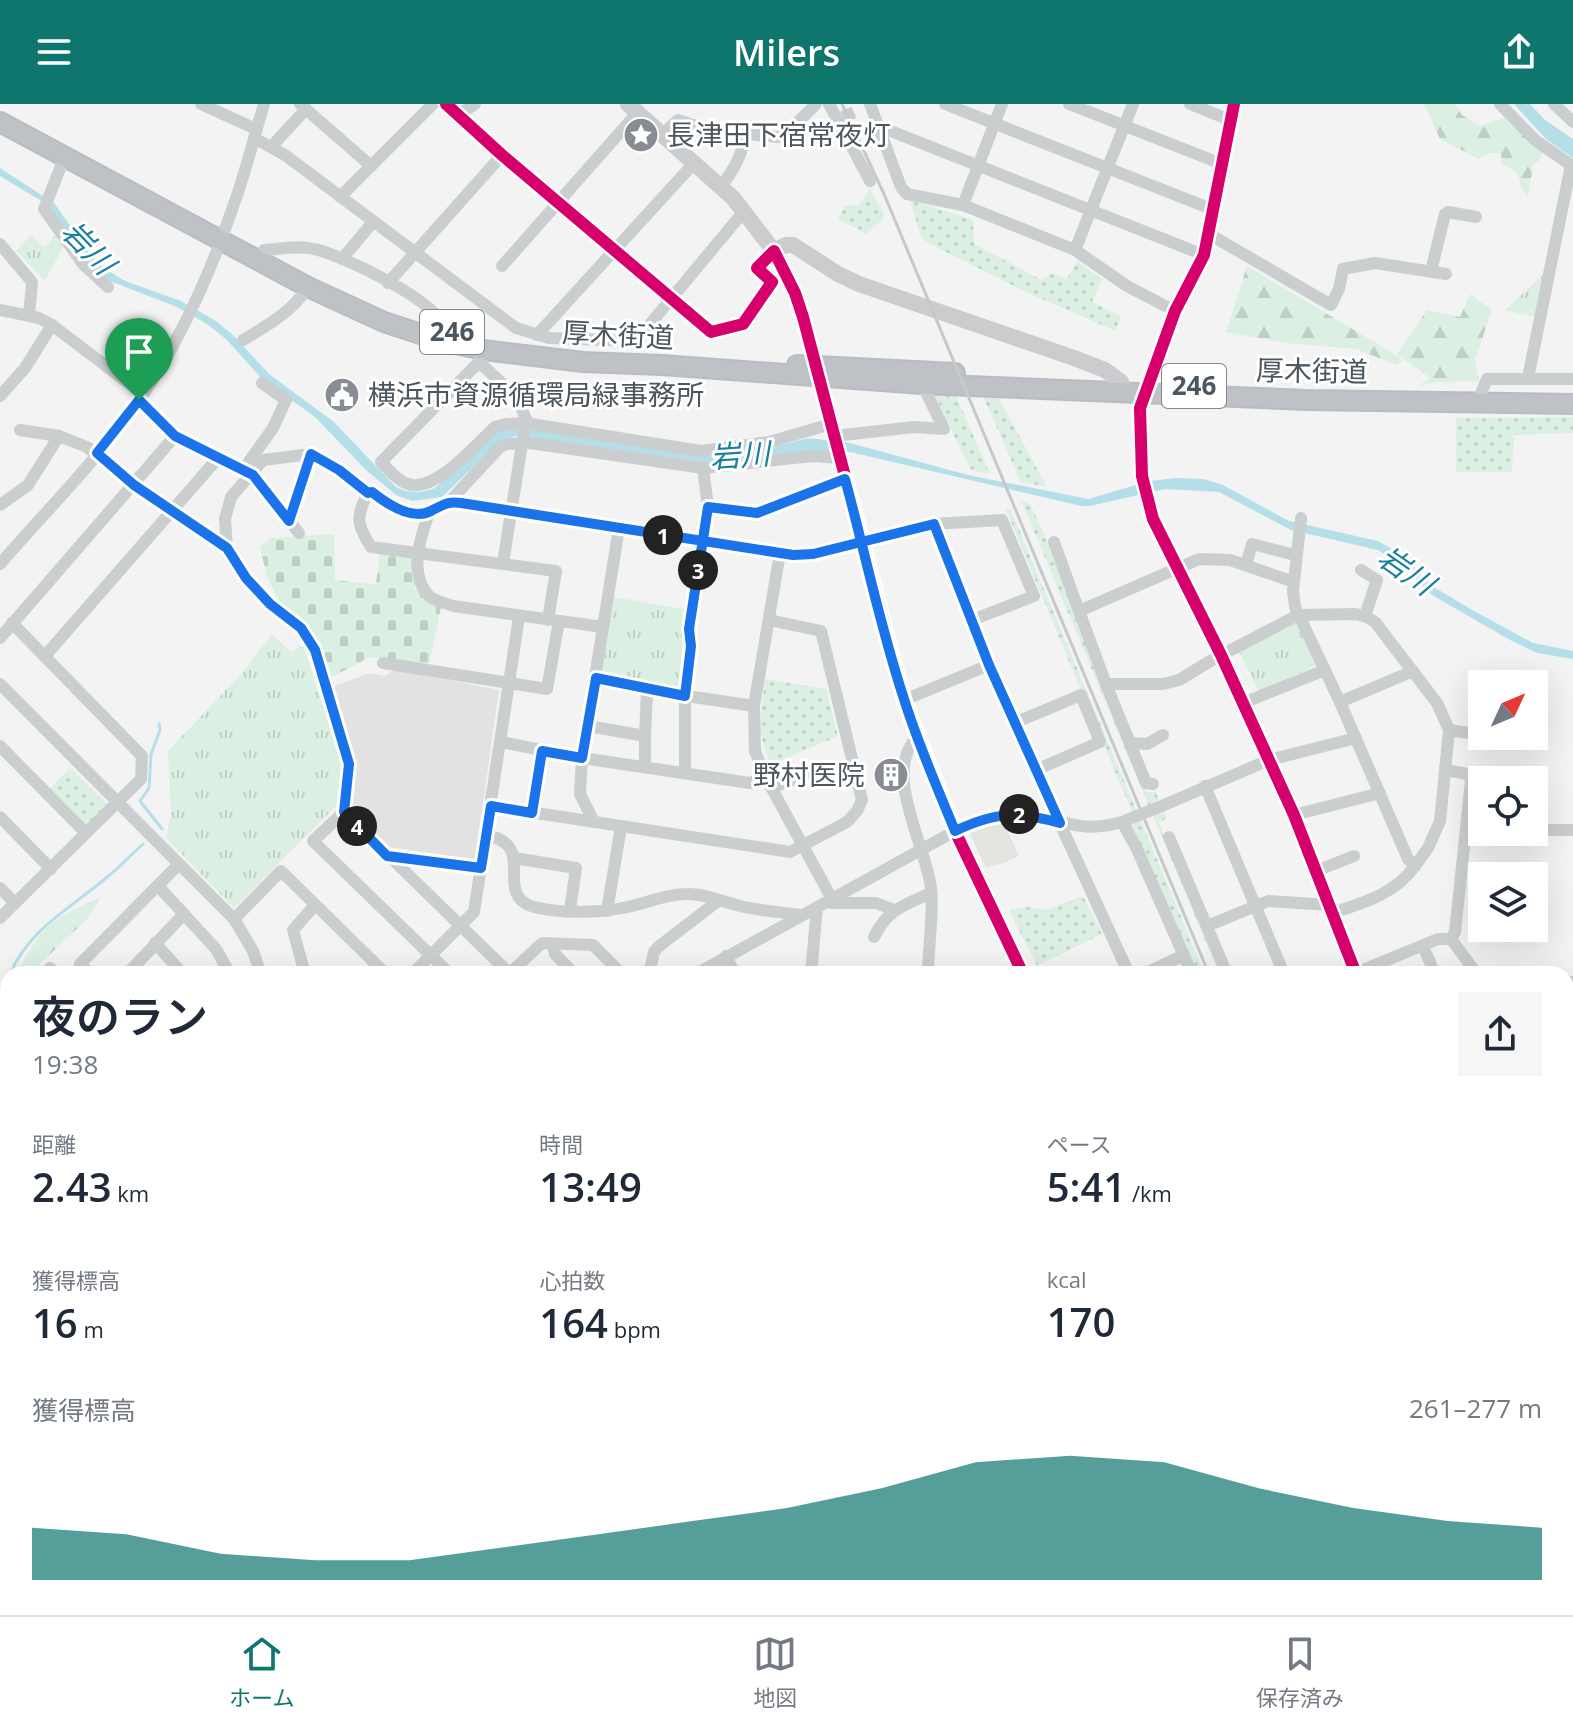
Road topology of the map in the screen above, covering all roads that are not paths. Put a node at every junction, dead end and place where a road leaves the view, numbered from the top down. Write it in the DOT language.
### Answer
graph roads {
  1 [pos="201,104"];
  2 [pos="264,104"];
  3 [pos="433,104"];
  4 [pos="446,104"];
  5 [pos="475,104"];
  6 [pos="816,104"];
  7 [pos="829,104"];
  8 [pos="945,104"];
  9 [pos="1002,104"];
  10 [pos="1069,104"];
  11 [pos="1133,104"];
  12 [pos="1190,104"];
  13 [pos="1234,104"];
  14 [pos="1500,104"];
  15 [pos="1554,104"];
  16 [pos="870,105"];
  17 [pos="303,106"];
  18 [pos="633,108"];
  19 [pos="0,111"];
  20 [pos="856,111"];
  21 [pos="457,116"];
  22 [pos="1230,120"];
  23 [pos="0,122"];
  24 [pos="1573,122"];
  25 [pos="994,123"];
  26 [pos="878,126"];
  27 [pos="1125,126"];
  28 [pos="714,132"];
  29 [pos="255,133"];
  30 [pos="663,134"];
  31 [pos="272,146"];
  32 [pos="502,155"];
  33 [pos="65,156"];
  34 [pos="695,162"];
  35 [pos="1222,164"];
  36 [pos="978,165"];
  37 [pos="371,166"];
  38 [pos="1108,168"];
  39 [pos="870,181"];
  40 [pos="721,186"];
  41 [pos="340,197"];
  42 [pos="558,202"];
  43 [pos="963,205"];
  44 [pos="745,210"];
  45 [pos="1214,210"];
  46 [pos="1091,211"];
  47 [pos="1476,217"];
  48 [pos="373,222"];
  49 [pos="1209,234"];
  50 [pos="223,235"];
  51 [pos="0,244"];
  52 [pos="264,250"];
  53 [pos="615,250"];
  54 [pos="1075,250"];
  55 [pos="774,251"];
  56 [pos="415,253"];
  57 [pos="1204,255"];
  58 [pos="342,259"];
  59 [pos="502,266"];
  60 [pos="1431,271"];
  61 [pos="1446,274"];
  62 [pos="388,283"];
  63 [pos="108,287"];
  64 [pos="308,287"];
  65 [pos="671,298"];
  66 [pos="0,310"];
  67 [pos="1175,311"];
  68 [pos="29,315"];
  69 [pos="52,325"];
  70 [pos="445,330"];
  71 [pos="537,335"];
  72 [pos="243,340"];
  73 [pos="481,356"];
  74 [pos="817,372"];
  75 [pos="1528,378"];
  76 [pos="1573,379"];
  77 [pos="1121,382"];
  78 [pos="262,383"];
  79 [pos="922,384"];
  80 [pos="1147,389"];
  81 [pos="1481,393"];
  82 [pos="1573,394"];
  83 [pos="0,396"];
  84 [pos="141,397"];
  85 [pos="1573,404"];
  86 [pos="525,424"];
  87 [pos="20,430"];
  88 [pos="833,433"];
  89 [pos="59,436"];
  90 [pos="175,436"];
  91 [pos="522,442"];
  92 [pos="97,453"];
  93 [pos="311,454"];
  94 [pos="218,458"];
  95 [pos="840,458"];
  96 [pos="703,468"];
  97 [pos="246,472"];
  98 [pos="845,479"];
  99 [pos="134,485"];
  100 [pos="368,493"];
  101 [pos="449,502"];
  102 [pos="0,505"];
  103 [pos="708,507"];
  104 [pos="511,511"];
  105 [pos="173,512"];
  106 [pos="429,513"];
  107 [pos="1301,519"];
  108 [pos="289,521"];
  109 [pos="934,524"];
  110 [pos="619,528"];
  111 [pos="299,533"];
  112 [pos="703,541"];
  113 [pos="862,542"];
  114 [pos="1054,542"];
  115 [pos="227,548"];
  116 [pos="419,551"];
  117 [pos="780,553"];
  118 [pos="1295,555"];
  119 [pos="503,563"];
  120 [pos="0,564"];
  121 [pos="1246,565"];
  122 [pos="1176,568"];
  123 [pos="1361,570"];
  124 [pos="1294,582"];
  125 [pos="1079,611"];
  126 [pos="1298,615"];
  127 [pos="1365,616"];
  128 [pos="519,617"];
  129 [pos="769,620"];
  130 [pos="972,620"];
  131 [pos="553,621"];
  132 [pos="12,623"];
  133 [pos="603,627"];
  134 [pos="0,638"];
  135 [pos="1221,655"];
  136 [pos="45,656"];
  137 [pos="383,663"];
  138 [pos="989,665"];
  139 [pos="1325,670"];
  140 [pos="1413,671"];
  141 [pos="596,678"];
  142 [pos="0,684"];
  143 [pos="510,684"];
  144 [pos="1106,684"];
  145 [pos="647,690"];
  146 [pos="685,696"];
  147 [pos="904,700"];
  148 [pos="1340,702"];
  149 [pos="1243,703"];
  150 [pos="754,706"];
  151 [pos="1014,723"];
  152 [pos="588,726"];
  153 [pos="1449,730"];
  154 [pos="1468,733"];
  155 [pos="1163,735"];
  156 [pos="645,736"];
  157 [pos="918,736"];
  158 [pos="1356,738"];
  159 [pos="501,742"];
  160 [pos="1130,743"];
  161 [pos="0,746"];
  162 [pos="542,751"];
  163 [pos="582,758"];
  164 [pos="1269,760"];
  165 [pos="645,765"];
  166 [pos="1036,770"];
  167 [pos="1445,770"];
  168 [pos="685,772"];
  169 [pos="804,775"];
  170 [pos="765,776"];
  171 [pos="1153,784"];
  172 [pos="1205,786"];
  173 [pos="772,788"];
  174 [pos="1380,793"];
  175 [pos="118,803"];
  176 [pos="491,806"];
  177 [pos="344,812"];
  178 [pos="532,813"];
  179 [pos="1294,815"];
  180 [pos="0,817"];
  181 [pos="594,822"];
  182 [pos="1122,822"];
  183 [pos="1060,823"];
  184 [pos="621,827"];
  185 [pos="1467,830"];
  186 [pos="1548,830"];
  187 [pos="1573,830"];
  188 [pos="955,831"];
  189 [pos="86,833"];
  190 [pos="486,835"];
  191 [pos="1169,837"];
  192 [pos="804,846"];
  193 [pos="922,850"];
  194 [pos="387,856"];
  195 [pos="1354,856"];
  196 [pos="514,858"];
  197 [pos="179,864"];
  198 [pos="1415,866"];
  199 [pos="481,868"];
  200 [pos="51,869"];
  201 [pos="1316,871"];
  202 [pos="159,887"];
  203 [pos="0,888"];
  204 [pos="931,893"];
  205 [pos="718,901"];
  206 [pos="15,903"];
  207 [pos="825,903"];
  208 [pos="315,905"];
  209 [pos="1255,905"];
  210 [pos="1330,909"];
  211 [pos="570,910"];
  212 [pos="894,910"];
  213 [pos="607,911"];
  214 [pos="184,914"];
  215 [pos="801,915"];
  216 [pos="0,918"];
  217 [pos="234,919"];
  218 [pos="460,925"];
  219 [pos="1207,926"];
  220 [pos="874,937"];
  221 [pos="1451,939"];
  222 [pos="155,943"];
  223 [pos="552,944"];
  224 [pos="1423,946"];
  225 [pos="430,955"];
  226 [pos="1184,955"];
  227 [pos="726,956"];
  228 [pos="82,966"];
  229 [pos="134,966"];
  230 [pos="176,966"];
  231 [pos="226,966"];
  232 [pos="258,966"];
  233 [pos="303,966"];
  234 [pos="378,966"];
  235 [pos="420,966"];
  236 [pos="442,966"];
  237 [pos="502,966"];
  238 [pos="518,966"];
  239 [pos="566,966"];
  240 [pos="614,966"];
  241 [pos="651,966"];
  242 [pos="709,966"];
  243 [pos="731,966"];
  244 [pos="813,966"];
  245 [pos="928,966"];
  246 [pos="1019,966"];
  247 [pos="1125,966"];
  248 [pos="1161,966"];
  249 [pos="1189,966"];
  250 [pos="1224,966"];
  251 [pos="1281,966"];
  252 [pos="1352,966"];
  253 [pos="1374,966"];
  254 [pos="1432,966"];
  255 [pos="1471,966"];
  1 -- 29 [label="street"];
  2 -- 29 [label="street"];
  3 -- 37 [label="street"];
  4 -- 21 [label="street"];
  5 -- 21 [label="street"];
  6 -- 40 [label="street"];
  7 -- 39 [label="street"];
  8 -- 25 [label="street"];
  9 -- 25 [label="street"];
  10 -- 27 [label="street"];
  11 -- 27 [label="street"];
  12 -- 22 [label="street"];
  13 -- 22 [label="street"];
  14 -- 75 [label="street"];
  15 -- 24 [label="street"];
  16 -- 20 [label="street"];
  16 -- 26 [label="street"];
  17 -- 31 [label="street"];
  17 -- 37 [label="street"];
  18 -- 30 [label="main road"];
  18 -- 42 [label="street"];
  19 -- 50 [label="highway, 厚木街道 / 246"];
  21 -- 32 [label="street"];
  22 -- 35 [label="street"];
  23 -- 33 [label="highway, 厚木街道 / 246"];
  25 -- 36 [label="street"];
  25 -- 38 [label="street"];
  26 -- 36 [label="street"];
  26 -- 43 [label="street"];
  27 -- 35 [label="street"];
  27 -- 38 [label="street"];
  28 -- 30 [label="street"];
  29 -- 31 [label="street"];
  29 -- 50 [label="street"];
  30 -- 34 [label="main road"];
  31 -- 41 [label="street"];
  32 -- 42 [label="street"];
  32 -- 56 [label="street"];
  33 -- 50 [label="highway, 厚木街道 / 246"];
  33 -- 63 [label="street"];
  34 -- 40 [label="main road"];
  34 -- 53 [label="street"];
  35 -- 45 [label="street"];
  36 -- 43 [label="street"];
  36 -- 46 [label="street"];
  37 -- 41 [label="street"];
  38 -- 45 [label="street"];
  38 -- 46 [label="street"];
  40 -- 44 [label="main road"];
  41 -- 48 [label="street"];
  42 -- 53 [label="street"];
  42 -- 59 [label="street"];
  43 -- 54 [label="street"];
  44 -- 55 [label="main road"];
  44 -- 65 [label="street"];
  45 -- 49 [label="street"];
  46 -- 54 [label="street"];
  46 -- 57 [label="street"];
  47 -- 60 [label="street"];
  48 -- 56 [label="street"];
  48 -- 58 [label="street"];
  49 -- 57 [label="street"];
  49 -- 60 [label="street"];
  50 -- 52 [label="highway, 厚木街道 / 246"];
  50 -- 64 [label="highway, 厚木街道 / 246"];
  50 -- 84 [label="street"];
  51 -- 68 [label="street"];
  52 -- 58 [label="street"];
  52 -- 70 [label="highway, 厚木街道 / 246"];
  53 -- 65 [label="street"];
  53 -- 71 [label="street"];
  54 -- 67 [label="street"];
  55 -- 65 [label="street"];
  55 -- 74 [label="street"];
  55 -- 77 [label="main road"];
  56 -- 62 [label="street"];
  56 -- 71 [label="street"];
  57 -- 67 [label="street"];
  58 -- 62 [label="street"];
  60 -- 61 [label="street"];
  62 -- 70 [label="street"];
  64 -- 72 [label="street"];
  64 -- 73 [label="highway, 厚木街道 / 246"];
  65 -- 71 [label="street"];
  66 -- 68 [label="street"];
  67 -- 80 [label="street"];
  68 -- 69 [label="street"];
  69 -- 83 [label="street"];
  69 -- 84 [label="street"];
  70 -- 74 [label="highway, 厚木街道 / 246"];
  73 -- 74 [label="highway, 厚木街道 / 246"];
  73 -- 86 [label="street"];
  73 -- 86 [label="street"];
  74 -- 77 [label="highway, 厚木街道 / 246"];
  74 -- 79 [label="highway, 厚木街道 / 246"];
  74 -- 88 [label="street"];
  75 -- 76 [label="street"];
  75 -- 81 [label="street"];
  77 -- 80 [label="highway, 厚木街道 / 246"];
  78 -- 97 [label="street"];
  79 -- 80 [label="highway, 厚木街道 / 246"];
  79 -- 88 [label="street"];
  80 -- 81 [label="highway, 厚木街道 / 246"];
  80 -- 85 [label="highway, 厚木街道 / 246"];
  80 -- 122 [label="street"];
  81 -- 82 [label="highway, 厚木街道 / 246"];
  84 -- 90 [label="street"];
  84 -- 92 [label="street"];
  86 -- 88 [label="street"];
  86 -- 91 [label="street"];
  87 -- 89 [label="street"];
  88 -- 95 [label="street"];
  89 -- 92 [label="street"];
  89 -- 102 [label="street"];
  90 -- 94 [label="street"];
  90 -- 99 [label="street"];
  91 -- 96 [label="street"];
  91 -- 101 [label="street"];
  91 -- 104 [label="street"];
  92 -- 99 [label="street"];
  92 -- 120 [label="street"];
  93 -- 97 [label="street"];
  93 -- 100 [label="street"];
  93 -- 108 [label="street"];
  94 -- 97 [label="street"];
  94 -- 105 [label="street"];
  95 -- 96 [label="street"];
  95 -- 98 [label="street"];
  96 -- 103 [label="street"];
  97 -- 108 [label="street"];
  97 -- 115 [label="street"];
  98 -- 103 [label="street"];
  98 -- 113 [label="street"];
  99 -- 105 [label="street"];
  99 -- 132 [label="street"];
  100 -- 106 [label="street"];
  100 -- 116 [label="street"];
  101 -- 104 [label="street"];
  101 -- 106 [label="street"];
  103 -- 112 [label="street"];
  104 -- 110 [label="street"];
  104 -- 119 [label="street"];
  105 -- 115 [label="street"];
  105 -- 136 [label="street"];
  106 -- 116 [label="street"];
  107 -- 118 [label="street"];
  108 -- 111 [label="street"];
  109 -- 113 [label="street"];
  109 -- 130 [label="street"];
  109 -- 130 [label="street"];
  110 -- 112 [label="street"];
  110 -- 133 [label="street"];
  112 -- 117 [label="street"];
  112 -- 146 [label="street"];
  113 -- 117 [label="street"];
  113 -- 147 [label="street"];
  114 -- 125 [label="street"];
  115 -- 177 [label="street"];
  116 -- 119 [label="street"];
  116 -- 128 [label="street"];
  117 -- 129 [label="street"];
  118 -- 121 [label="street"];
  118 -- 124 [label="street"];
  119 -- 131 [label="street"];
  121 -- 122 [label="street"];
  121 -- 124 [label="street"];
  122 -- 125 [label="street"];
  122 -- 135 [label="street"];
  123 -- 127 [label="street"];
  124 -- 126 [label="street"];
  125 -- 144 [label="street"];
  126 -- 127 [label="street"];
  126 -- 135 [label="street"];
  126 -- 139 [label="street"];
  127 -- 140 [label="street"];
  128 -- 131 [label="street"];
  128 -- 143 [label="street"];
  129 -- 150 [label="street"];
  129 -- 192 [label="street"];
  130 -- 138 [label="street"];
  131 -- 133 [label="street"];
  131 -- 143 [label="street"];
  132 -- 134 [label="street"];
  132 -- 136 [label="street"];
  133 -- 141 [label="street"];
  135 -- 144 [label="street"];
  135 -- 149 [label="street"];
  136 -- 175 [label="street"];
  137 -- 143 [label="street"];
  138 -- 147 [label="street"];
  138 -- 151 [label="street"];
  139 -- 148 [label="street"];
  139 -- 149 [label="street"];
  140 -- 148 [label="street"];
  140 -- 153 [label="street"];
  141 -- 145 [label="street"];
  141 -- 152 [label="street"];
  142 -- 175 [label="street"];
  143 -- 159 [label="street"];
  144 -- 160 [label="street"];
  145 -- 146 [label="street"];
  145 -- 156 [label="street"];
  146 -- 150 [label="street"];
  146 -- 168 [label="street"];
  147 -- 157 [label="street"];
  148 -- 158 [label="street"];
  149 -- 164 [label="street"];
  150 -- 170 [label="street"];
  151 -- 166 [label="street"];
  151 -- 166 [label="street"];
  152 -- 156 [label="street"];
  152 -- 163 [label="street"];
  153 -- 154 [label="street"];
  153 -- 167 [label="street"];
  155 -- 160 [label="street"];
  156 -- 165 [label="street"];
  157 -- 188 [label="street"];
  157 -- 193 [label="street"];
  158 -- 164 [label="street"];
  158 -- 174 [label="street"];
  159 -- 162 [label="street"];
  159 -- 176 [label="street"];
  160 -- 171 [label="street"];
  161 -- 189 [label="street"];
  162 -- 163 [label="street"];
  162 -- 178 [label="street"];
  163 -- 165 [label="street"];
  163 -- 181 [label="street"];
  164 -- 172 [label="street"];
  164 -- 179 [label="street"];
  165 -- 168 [label="street"];
  166 -- 183 [label="street"];
  167 -- 185 [label="street"];
  167 -- 198 [label="street"];
  168 -- 170 [label="street"];
  169 -- 173 [label="street"];
  170 -- 173 [label="street"];
  172 -- 182 [label="street, bridge"];
  172 -- 209 [label="street"];
  173 -- 192 [label="street"];
  174 -- 179 [label="street"];
  174 -- 198 [label="street"];
  175 -- 189 [label="street"];
  175 -- 197 [label="street"];
  176 -- 178 [label="street"];
  176 -- 190 [label="street"];
  177 -- 194 [label="street"];
  177 -- 225 [label="street"];
  178 -- 181 [label="street"];
  179 -- 201 [label="street"];
  180 -- 200 [label="street"];
  181 -- 184 [label="street"];
  182 -- 183 [label="street"];
  182 -- 226 [label="street"];
  183 -- 188 [label="street"];
  183 -- 247 [label="street"];
  184 -- 192 [label="street"];
  184 -- 213 [label="street"];
  185 -- 221 [label="street"];
  186 -- 187 [label="street"];
  188 -- 193 [label="street"];
  188 -- 246 [label="street"];
  189 -- 200 [label="street"];
  190 -- 196 [label="street"];
  190 -- 199 [label="street"];
  191 -- 219 [label="street"];
  192 -- 207 [label="street"];
  193 -- 204 [label="street"];
  193 -- 207 [label="street"];
  194 -- 199 [label="street"];
  194 -- 218 [label="street"];
  195 -- 201 [label="street"];
  196 -- 211 [label="street"];
  196 -- 211 [label="street"];
  197 -- 202 [label="street"];
  197 -- 217 [label="street"];
  198 -- 210 [label="street"];
  199 -- 218 [label="street"];
  200 -- 206 [label="street"];
  201 -- 210 [label="street"];
  202 -- 214 [label="street"];
  202 -- 228 [label="street"];
  203 -- 206 [label="street"];
  204 -- 212 [label="street"];
  204 -- 245 [label="street"];
  205 -- 213 [label="street"];
  205 -- 215 [label="street"];
  205 -- 241 [label="street"];
  206 -- 216 [label="street"];
  207 -- 212 [label="street"];
  207 -- 215 [label="street"];
  207 -- 244 [label="street"];
  208 -- 217 [label="street"];
  208 -- 233 [label="street"];
  208 -- 234 [label="street"];
  209 -- 210 [label="street"];
  209 -- 219 [label="street"];
  209 -- 251 [label="street"];
  210 -- 252 [label="street"];
  211 -- 213 [label="street"];
  212 -- 220 [label="street"];
  214 -- 222 [label="street"];
  214 -- 231 [label="street"];
  215 -- 227 [label="street"];
  217 -- 232 [label="street"];
  218 -- 225 [label="street"];
  218 -- 237 [label="street"];
  219 -- 250 [label="street"];
  221 -- 224 [label="street"];
  221 -- 255 [label="street"];
  222 -- 229 [label="street"];
  222 -- 230 [label="street"];
  223 -- 238 [label="street"];
  223 -- 239 [label="street"];
  223 -- 240 [label="street"];
  224 -- 253 [label="street"];
  224 -- 254 [label="street"];
  225 -- 235 [label="street"];
  225 -- 236 [label="street"];
  226 -- 248 [label="street"];
  226 -- 249 [label="street"];
  227 -- 242 [label="street"];
  227 -- 243 [label="street"];
}
